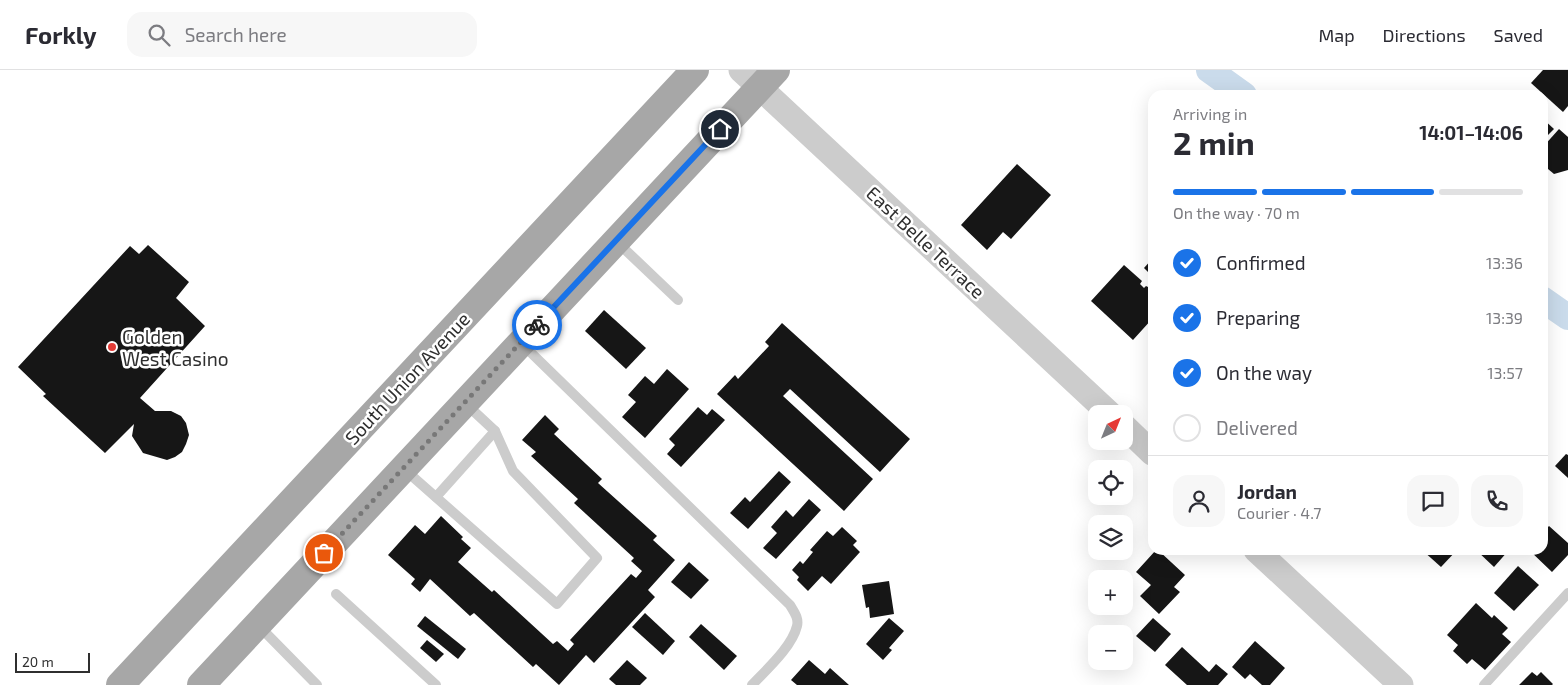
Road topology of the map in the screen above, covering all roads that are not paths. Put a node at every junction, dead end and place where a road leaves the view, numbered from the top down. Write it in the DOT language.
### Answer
graph roads {
  1 [pos="695,70"];
  2 [pos="759,76"];
  3 [pos="616,240"];
  4 [pos="678,300"];
  5 [pos="521,343"];
  6 [pos="464,402"];
  7 [pos="1101,405"];
  8 [pos="495,431"];
  9 [pos="1133,435"];
  10 [pos="1148,449"];
  11 [pos="403,468"];
  12 [pos="436,497"];
  13 [pos="1261,555"];
  14 [pos="1568,593"];
  15 [pos="336,594"];
  16 [pos="258,624"];
  17 [pos="120,685"];
  18 [pos="201,685"];
  19 [pos="317,685"];
  20 [pos="436,685"];
  21 [pos="752,685"];
  22 [pos="1401,685"];
  23 [pos="1484,685"];
  1 -- 17 [label="main road, South Union Avenue"];
  2 -- 3 [label="main road"];
  2 -- 7 [label="street, East Belle Terrace"];
  3 -- 4 [label="lane"];
  3 -- 5 [label="main road"];
  5 -- 6 [label="main road"];
  5 -- 21 [label="lane"];
  6 -- 8 [label="lane"];
  6 -- 11 [label="main road"];
  8 -- 12 [label="lane"];
  8 -- 12 [label="lane"];
  9 -- 10 [label="street"];
  11 -- 12 [label="lane"];
  11 -- 16 [label="main road"];
  13 -- 22 [label="street"];
  14 -- 23 [label="lane"];
  15 -- 20 [label="lane"];
  16 -- 18 [label="main road"];
  16 -- 19 [label="lane"];
}
